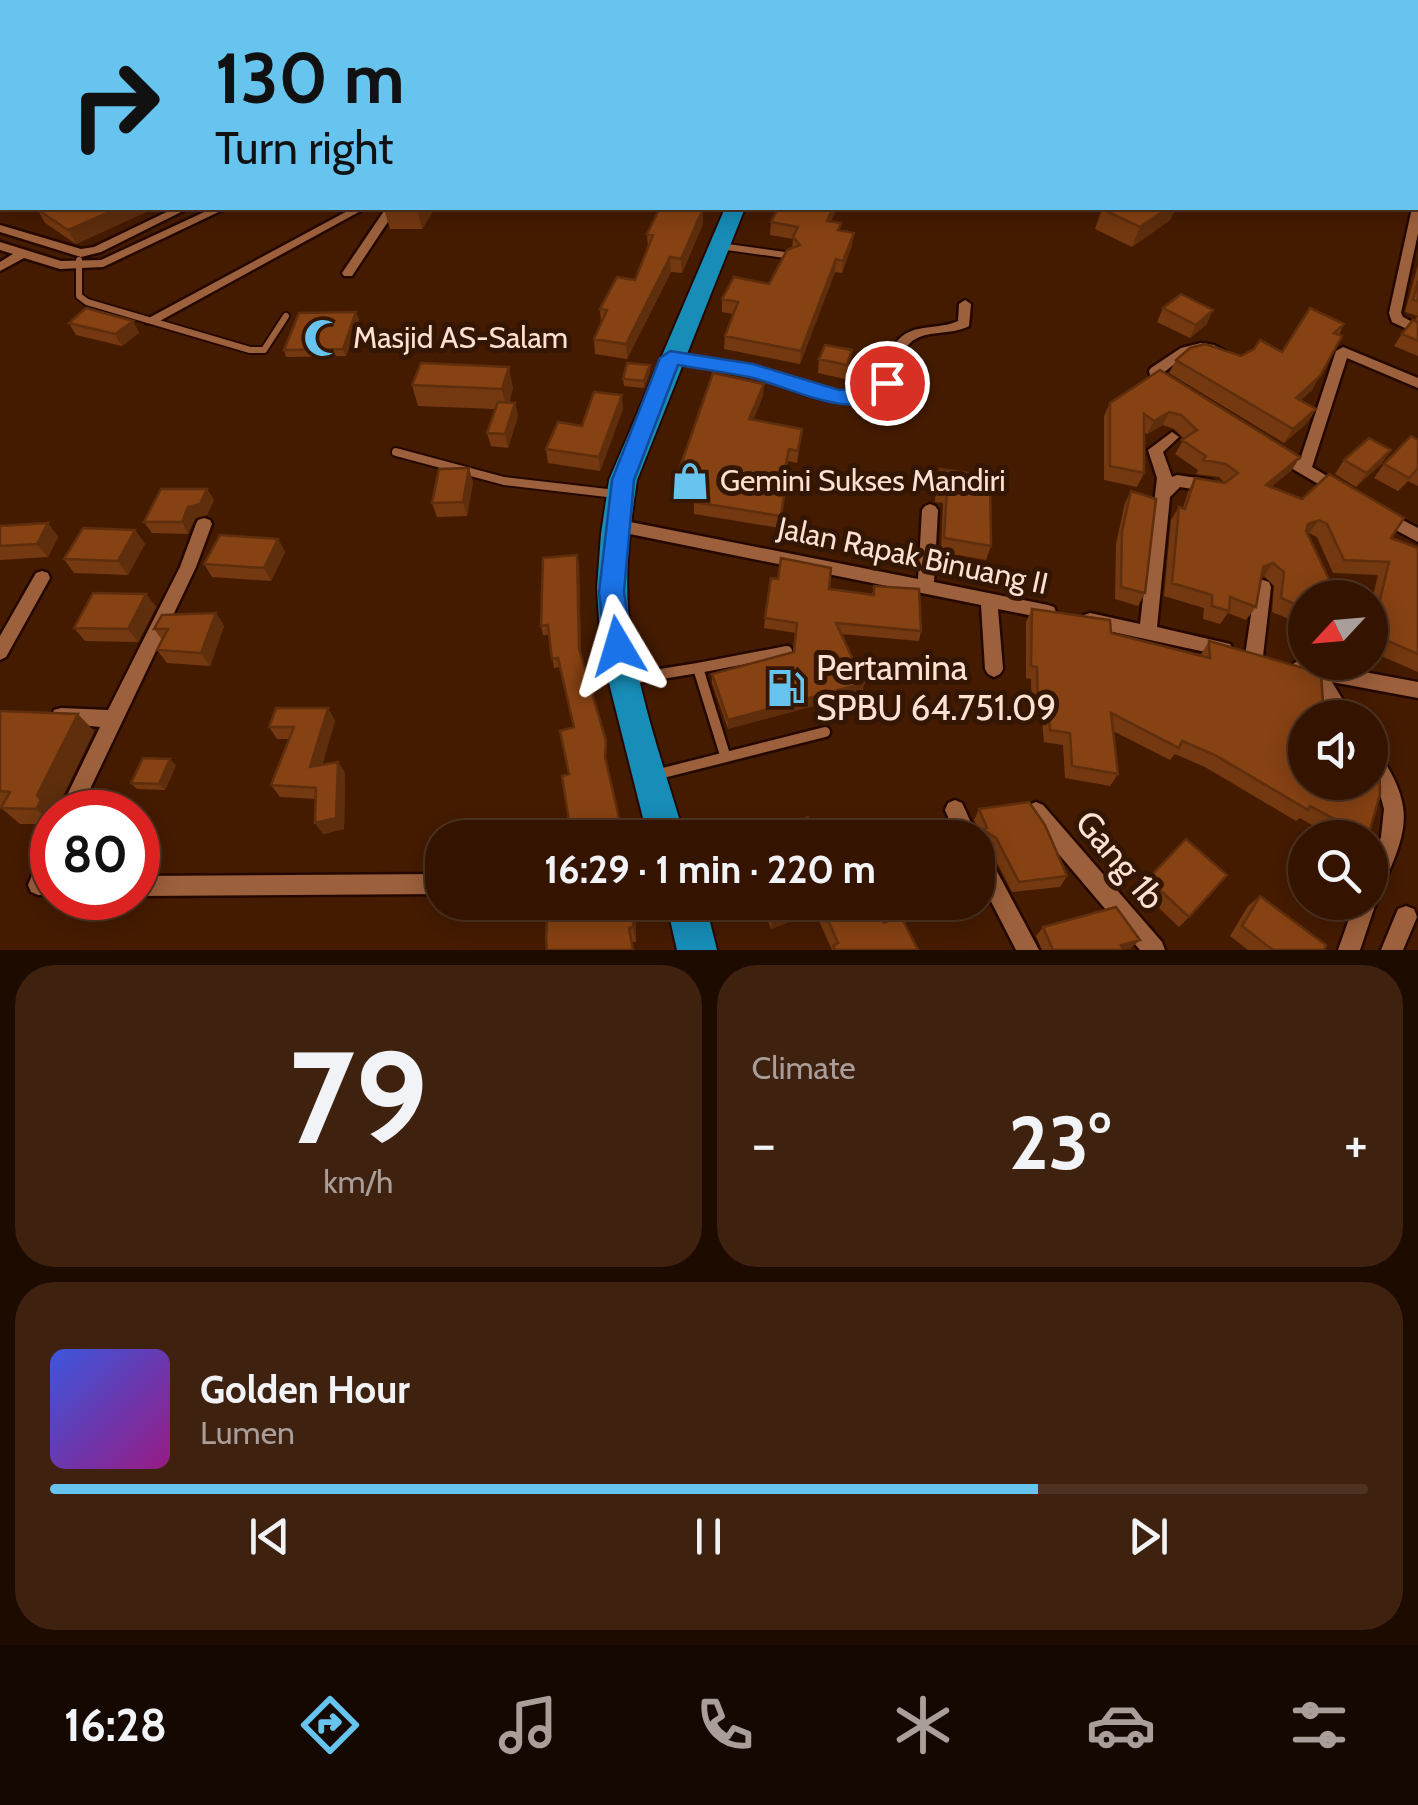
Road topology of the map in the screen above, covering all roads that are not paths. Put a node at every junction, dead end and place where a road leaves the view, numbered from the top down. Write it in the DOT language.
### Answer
graph roads {
  1 [pos="179,210"];
  2 [pos="217,210"];
  3 [pos="356,210"];
  4 [pos="390,210"];
  5 [pos="734,210"];
  6 [pos="1418,210"];
  7 [pos="0,228"];
  8 [pos="0,246"];
  9 [pos="720,246"];
  10 [pos="22,254"];
  11 [pos="792,256"];
  12 [pos="80,259"];
  13 [pos="0,266"];
  14 [pos="348,273"];
  15 [pos="965,304"];
  16 [pos="286,316"];
  17 [pos="151,320"];
  18 [pos="1418,330"];
  19 [pos="670,358"];
  20 [pos="1238,360"];
  21 [pos="1418,383"];
  22 [pos="1173,390"];
  23 [pos="1172,437"];
  24 [pos="1272,450"];
  25 [pos="396,452"];
  26 [pos="1314,475"];
  27 [pos="1218,486"];
  28 [pos="620,495"];
  29 [pos="1164,495"];
  30 [pos="1357,500"];
  31 [pos="930,510"];
  32 [pos="1372,510"];
  33 [pos="204,524"];
  34 [pos="616,524"];
  35 [pos="1418,536"];
  36 [pos="42,578"];
  37 [pos="926,586"];
  38 [pos="1263,588"];
  39 [pos="989,600"];
  40 [pos="1148,630"];
  41 [pos="788,651"];
  42 [pos="0,652"];
  43 [pos="1269,660"];
  44 [pos="1288,663"];
  45 [pos="698,668"];
  46 [pos="994,669"];
  47 [pos="625,679"];
  48 [pos="1358,680"];
  49 [pos="1418,690"];
  50 [pos="36,716"];
  51 [pos="113,718"];
  52 [pos="825,732"];
  53 [pos="725,755"];
  54 [pos="650,777"];
  55 [pos="1388,783"];
  56 [pos="79,790"];
  57 [pos="955,810"];
  58 [pos="1036,812"];
  59 [pos="662,820"];
  60 [pos="960,820"];
  61 [pos="1388,843"];
  62 [pos="425,884"];
  63 [pos="160,886"];
  64 [pos="995,888"];
  65 [pos="1406,916"];
  66 [pos="690,920"];
  67 [pos="1360,920"];
  68 [pos="697,950"];
  69 [pos="1028,950"];
  70 [pos="1154,950"];
  71 [pos="1349,950"];
  72 [pos="1392,950"];
  1 -- 12 [label="street"];
  2 -- 12 [label="street"];
  3 -- 17 [label="street"];
  4 -- 14 [label="street"];
  5 -- 9 [label="highway"];
  6 -- 18 [label="street"];
  7 -- 12 [label="street"];
  8 -- 10 [label="street"];
  9 -- 11 [label="lane"];
  9 -- 19 [label="highway"];
  10 -- 12 [label="street"];
  10 -- 13 [label="street"];
  12 -- 17 [label="lane"];
  15 -- 19 [label="street"];
  16 -- 17 [label="lane"];
  19 -- 28 [label="highway"];
  20 -- 22 [label="street"];
  21 -- 26 [label="street"];
  23 -- 29 [label="street"];
  24 -- 26 [label="street"];
  25 -- 28 [label="lane"];
  26 -- 30 [label="street"];
  27 -- 29 [label="street"];
  28 -- 34 [label="highway"];
  29 -- 40 [label="street"];
  31 -- 37 [label="street"];
  32 -- 35 [label="street"];
  33 -- 51 [label="street"];
  34 -- 37 [label="street, Jalan Rapak Binuang II"];
  34 -- 47 [label="highway"];
  36 -- 42 [label="street"];
  37 -- 39 [label="street, Jalan Rapak Binuang II"];
  38 -- 43 [label="street"];
  39 -- 40 [label="street, Jalan Rapak Binuang II"];
  39 -- 46 [label="street"];
  40 -- 43 [label="street, Jalan Rapak Binuang II"];
  41 -- 45 [label="lane"];
  43 -- 44 [label="street, Jalan Rapak Binuang II"];
  45 -- 47 [label="lane"];
  45 -- 53 [label="lane"];
  47 -- 54 [label="highway"];
  48 -- 49 [label="street, Jalan Rapak Binuang II"];
  50 -- 51 [label="street"];
  51 -- 56 [label="street"];
  52 -- 53 [label="lane"];
  53 -- 54 [label="lane"];
  54 -- 59 [label="highway"];
  55 -- 61 [label="street"];
  57 -- 60 [label="street"];
  58 -- 70 [label="street, Gang 1b"];
  62 -- 63 [label="street"];
  64 -- 69 [label="street"];
  65 -- 72 [label="street"];
  66 -- 68 [label="highway"];
  67 -- 71 [label="street"];
}
